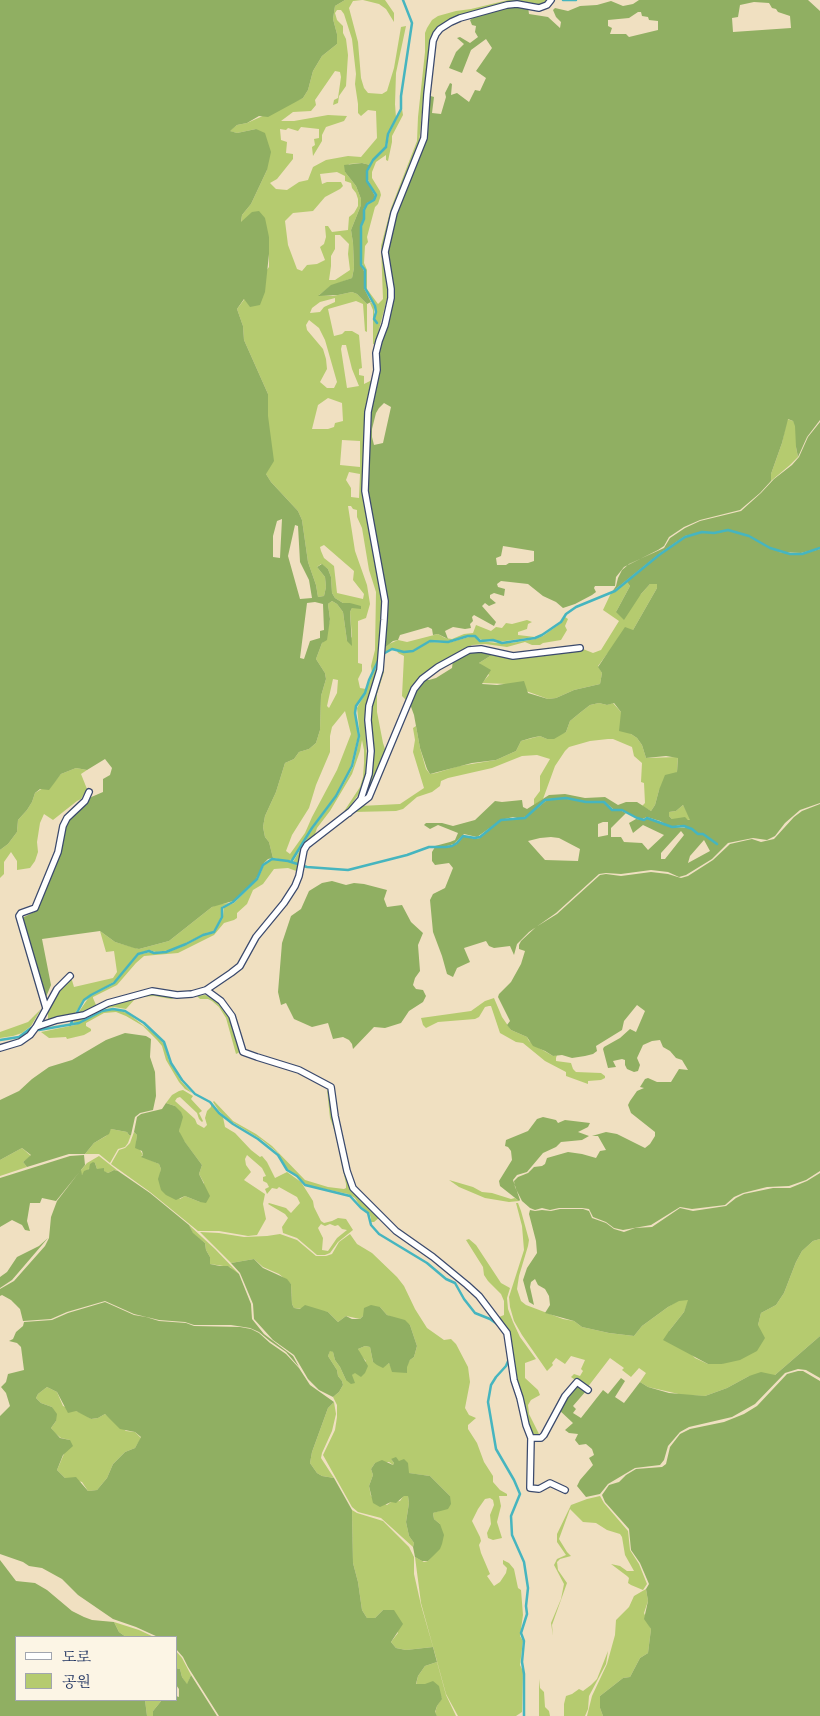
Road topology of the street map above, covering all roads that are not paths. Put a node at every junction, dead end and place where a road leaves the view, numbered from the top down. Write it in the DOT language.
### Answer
graph roads {
  1 [pos="551,0"];
  2 [pos="580,648"];
  3 [pos="89,792"];
  4 [pos="349,813"];
  5 [pos="70,976"];
  6 [pos="206,990"];
  7 [pos="46,1008"];
  8 [pos="36,1027"];
  9 [pos="0,1048"];
  10 [pos="588,1390"];
  11 [pos="532,1438"];
  12 [pos="565,1490"];
  1 -- 4 [label="street"];
  2 -- 4 [label="street"];
  3 -- 7 [label="street"];
  4 -- 6 [label="street"];
  5 -- 7 [label="street"];
  6 -- 8 [label="street"];
  6 -- 11 [label="street"];
  7 -- 8 [label="street"];
  8 -- 9 [label="street"];
  10 -- 11 [label="street"];
  11 -- 12 [label="street"];
}
